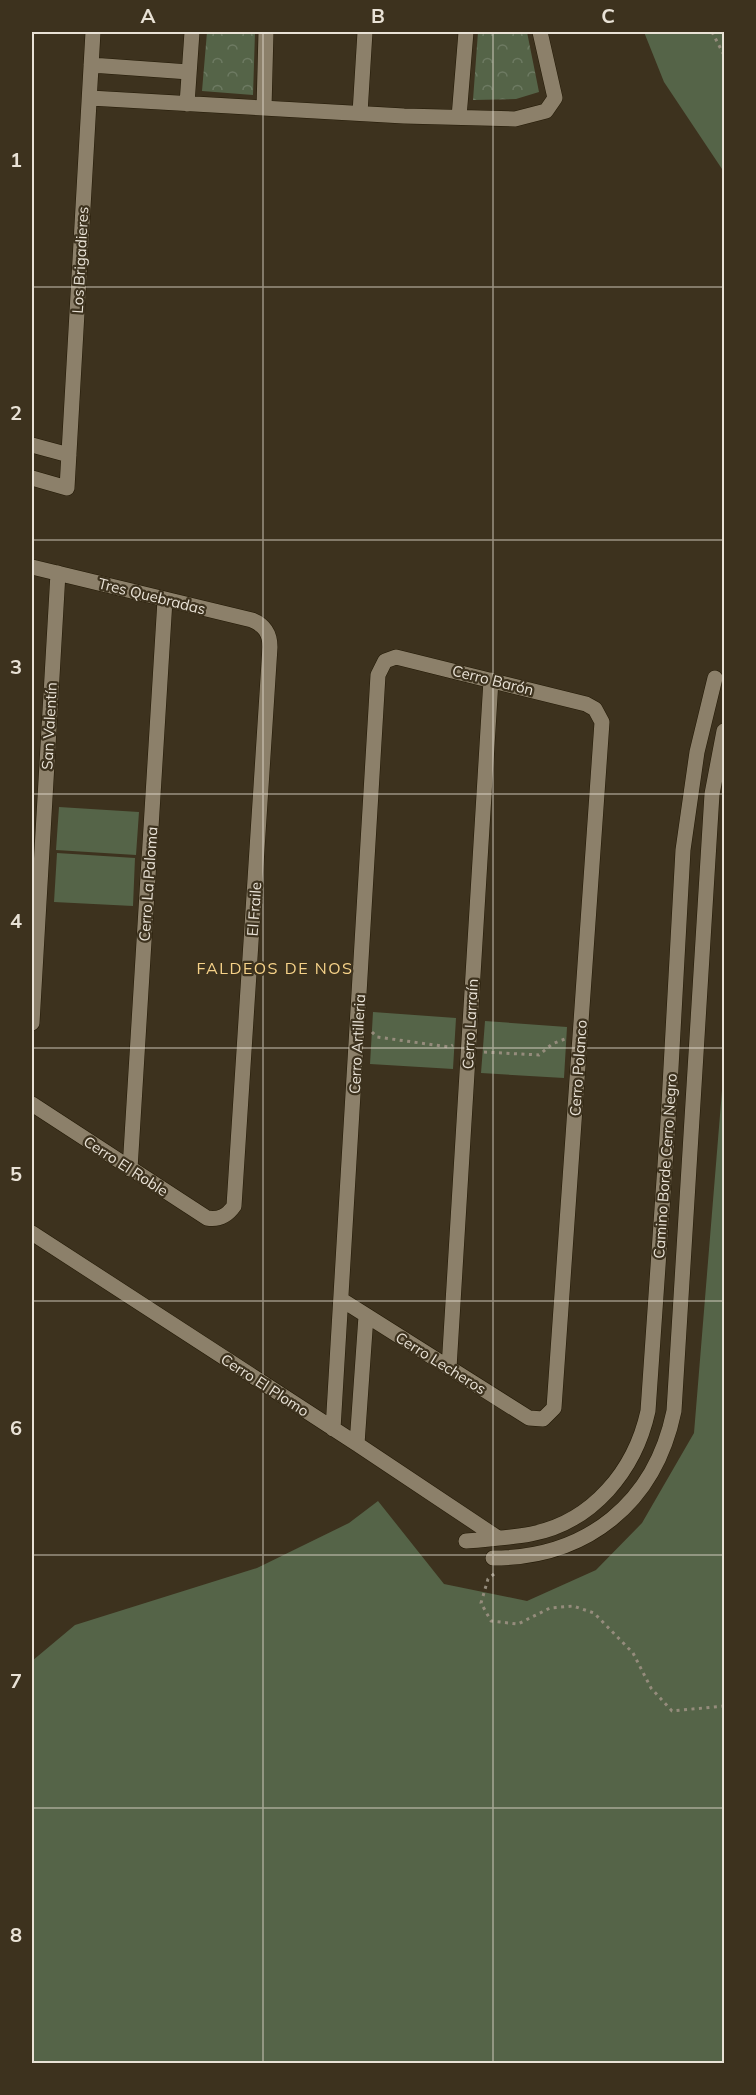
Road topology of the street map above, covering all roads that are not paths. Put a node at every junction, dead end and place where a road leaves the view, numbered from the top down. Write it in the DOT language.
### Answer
graph roads {
  1 [pos="93,32"];
  2 [pos="192,32"];
  3 [pos="266,32"];
  4 [pos="364,32"];
  5 [pos="466,32"];
  6 [pos="540,32"];
  7 [pos="91,65"];
  8 [pos="189,72"];
  9 [pos="90,98"];
  10 [pos="187,104"];
  11 [pos="264,108"];
  12 [pos="360,113"];
  13 [pos="459,117"];
  14 [pos="32,445"];
  15 [pos="69,455"];
  16 [pos="32,478"];
  17 [pos="32,567"];
  18 [pos="58,573"];
  19 [pos="165,600"];
  20 [pos="268,633"];
  21 [pos="385,661"];
  22 [pos="491,680"];
  23 [pos="717,686"];
  24 [pos="598,712"];
  25 [pos="724,731"];
  26 [pos="32,1023"];
  27 [pos="32,1104"];
  28 [pos="130,1169"];
  29 [pos="224,1216"];
  30 [pos="32,1233"];
  31 [pos="342,1300"];
  32 [pos="366,1316"];
  33 [pos="449,1368"];
  34 [pos="543,1419"];
  35 [pos="333,1429"];
  36 [pos="357,1444"];
  37 [pos="498,1538"];
  38 [pos="466,1541"];
  39 [pos="493,1558"];
  1 -- 7 [label="street, Los Brigadieres"];
  2 -- 8 [label="street"];
  3 -- 11 [label="street"];
  4 -- 12 [label="street"];
  5 -- 13 [label="street"];
  6 -- 13 [label="street"];
  7 -- 8 [label="street"];
  7 -- 9 [label="street, Los Brigadieres"];
  8 -- 10 [label="street"];
  9 -- 10 [label="street"];
  9 -- 15 [label="street, Los Brigadieres"];
  10 -- 11 [label="street"];
  11 -- 12 [label="street"];
  12 -- 13 [label="street"];
  14 -- 15 [label="street"];
  15 -- 16 [label="street, Los Brigadieres"];
  17 -- 18 [label="street, Tres Quebradas"];
  18 -- 19 [label="street, Tres Quebradas"];
  18 -- 26 [label="street, San Valentín"];
  19 -- 20 [label="street, Tres Quebradas"];
  19 -- 28 [label="street, Cerro La Paloma"];
  20 -- 29 [label="street, El Fraile"];
  21 -- 22 [label="street, Cerro Barón"];
  21 -- 31 [label="street, Cerro Artilleria"];
  22 -- 24 [label="street, Cerro Barón"];
  22 -- 33 [label="street, Cerro Larraín"];
  23 -- 37 [label="street, Camino Borde Cerro Negro"];
  24 -- 34 [label="street, Cerro Polanco"];
  25 -- 39 [label="street, Camino Borde Cerro Negro"];
  27 -- 28 [label="street, Cerro El Roble"];
  28 -- 29 [label="street, Cerro El Roble"];
  30 -- 35 [label="street, Cerro El Plomo"];
  31 -- 32 [label="street, Cerro Lecheros"];
  31 -- 35 [label="street, Cerro Artilleria"];
  32 -- 33 [label="street, Cerro Lecheros"];
  32 -- 36 [label="street"];
  33 -- 34 [label="street, Cerro Lecheros"];
  35 -- 36 [label="street, Cerro El Plomo"];
  36 -- 37 [label="street, Cerro El Plomo"];
  37 -- 38 [label="street, Camino Borde Cerro Negro"];
}
